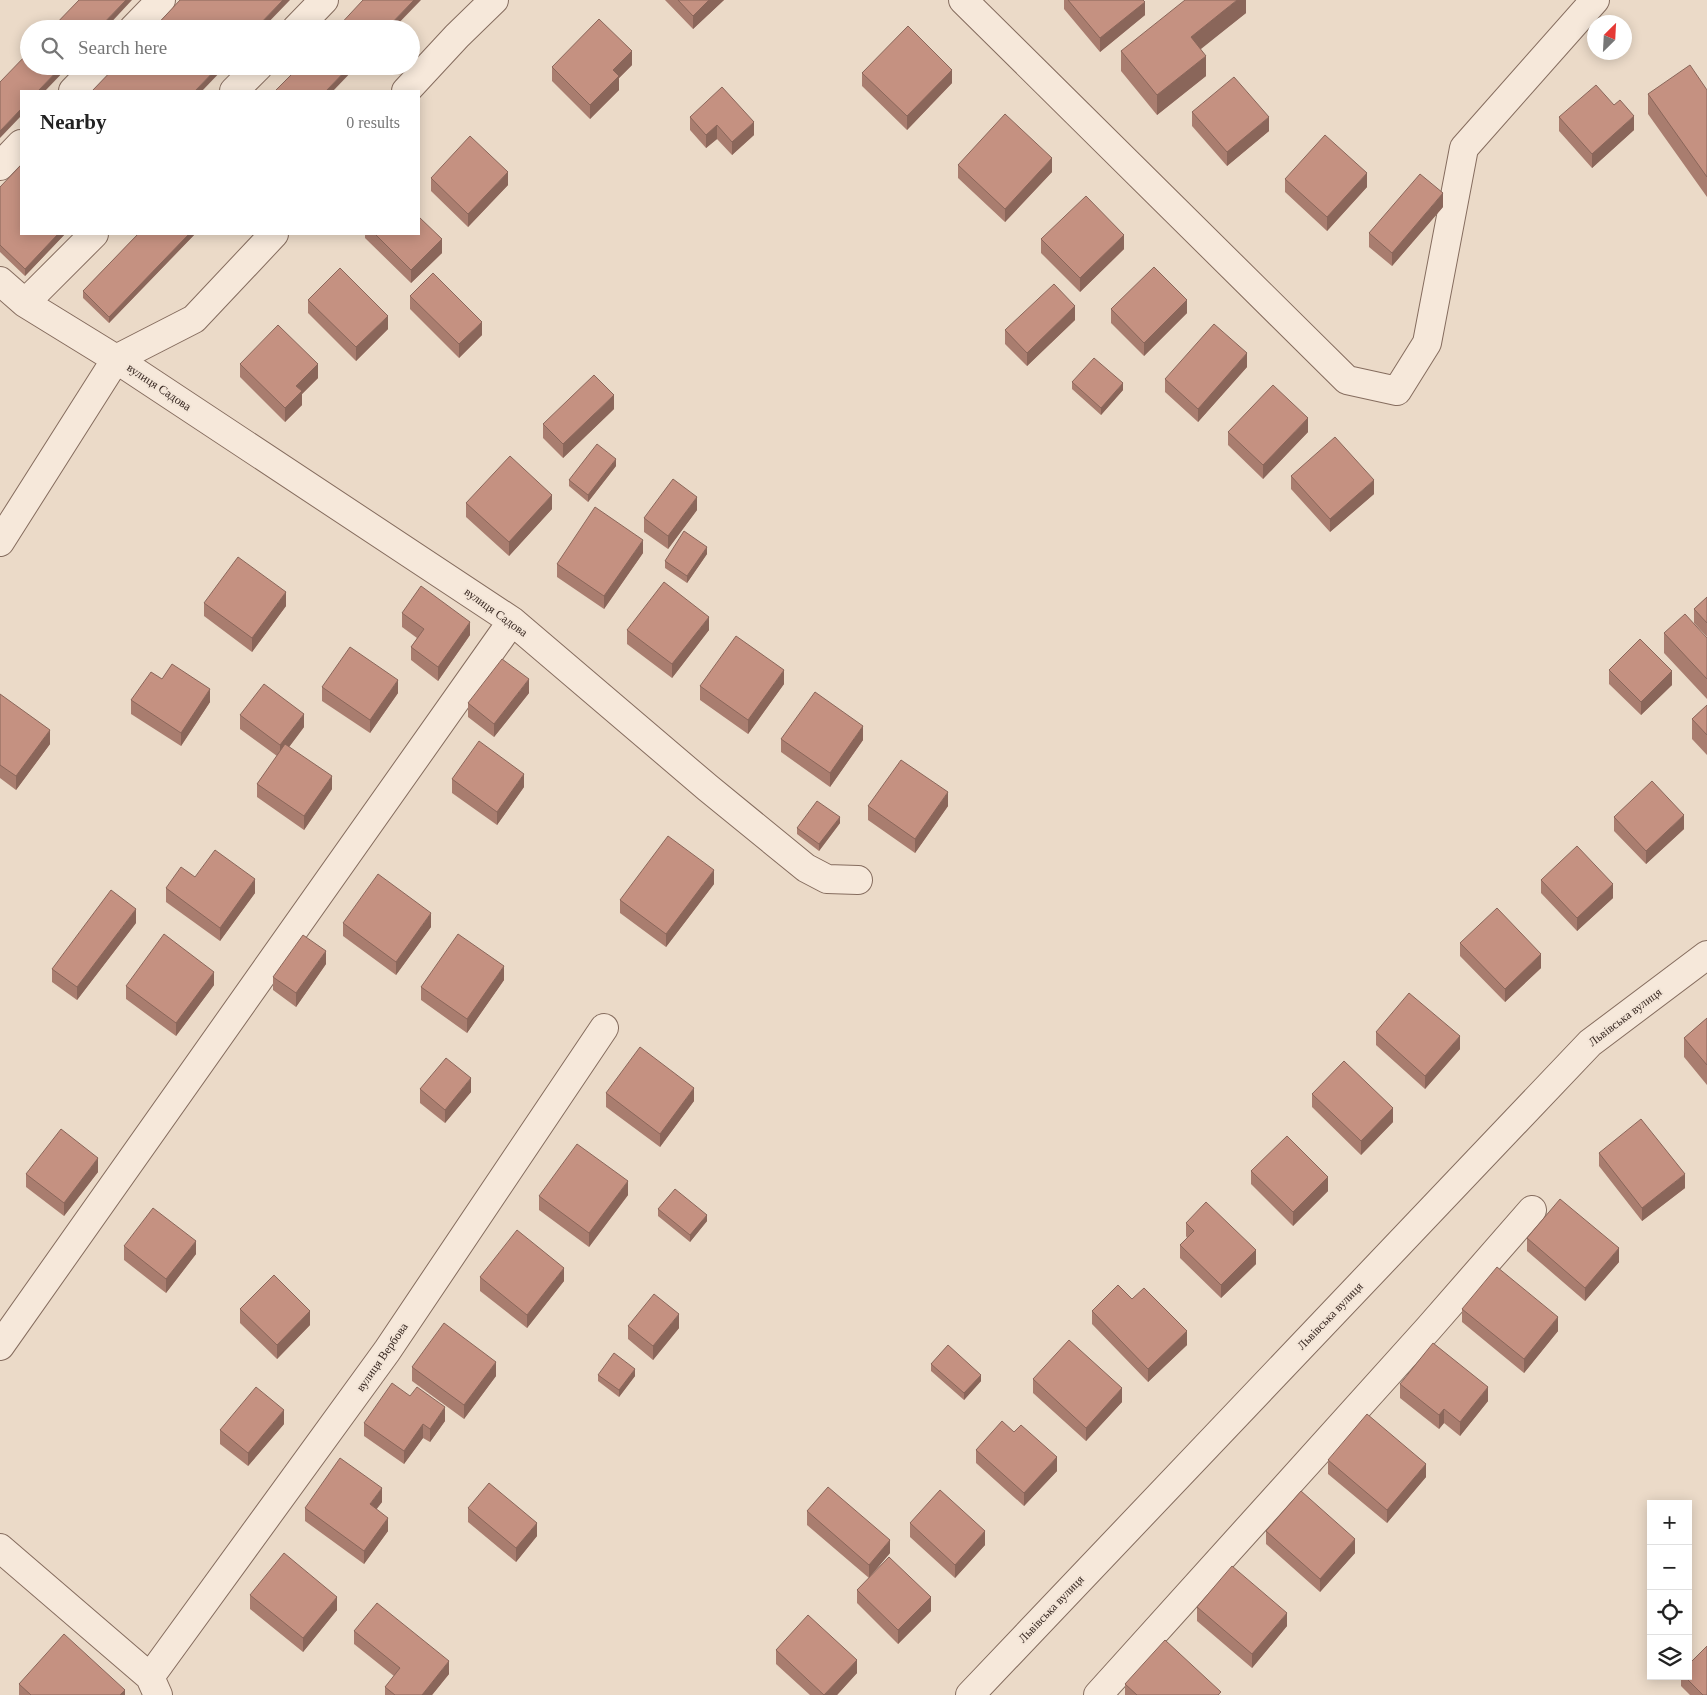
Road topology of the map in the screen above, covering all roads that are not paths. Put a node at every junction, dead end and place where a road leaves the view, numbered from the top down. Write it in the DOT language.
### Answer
graph roads {
  1 [pos="161,0"];
  2 [pos="324,0"];
  3 [pos="494,0"];
  4 [pos="964,0"];
  5 [pos="1595,0"];
  6 [pos="142,20"];
  7 [pos="305,20"];
  8 [pos="88,75"];
  9 [pos="250,75"];
  10 [pos="74,90"];
  11 [pos="235,90"];
  12 [pos="407,90"];
  13 [pos="20,145"];
  14 [pos="0,166"];
  15 [pos="93,235"];
  16 [pos="273,235"];
  17 [pos="0,281"];
  18 [pos="25,303"];
  19 [pos="116,359"];
  20 [pos="0,542"];
  21 [pos="512,621"];
  22 [pos="858,880"];
  23 [pos="1707,956"];
  24 [pos="604,1028"];
  25 [pos="1532,1210"];
  26 [pos="0,1346"];
  27 [pos="0,1548"];
  28 [pos="154,1686"];
  29 [pos="970,1695"];
  30 [pos="1098,1695"];
  1 -- 6 [label="street"];
  2 -- 7 [label="street"];
  3 -- 12 [label="street"];
  4 -- 5 [label="street"];
  8 -- 10 [label="street"];
  9 -- 11 [label="street"];
  13 -- 14 [label="street"];
  15 -- 18 [label="street"];
  16 -- 19 [label="street"];
  17 -- 18 [label="street, вулиця Садова"];
  18 -- 19 [label="street, вулиця Садова"];
  19 -- 20 [label="street"];
  19 -- 21 [label="street, вулиця Садова"];
  21 -- 22 [label="street, вулиця Садова"];
  21 -- 26 [label="street"];
  23 -- 29 [label="street, Львівська вулиця"];
  24 -- 28 [label="street, вулиця Вербова"];
  25 -- 30 [label="street"];
  27 -- 28 [label="street"];
}
